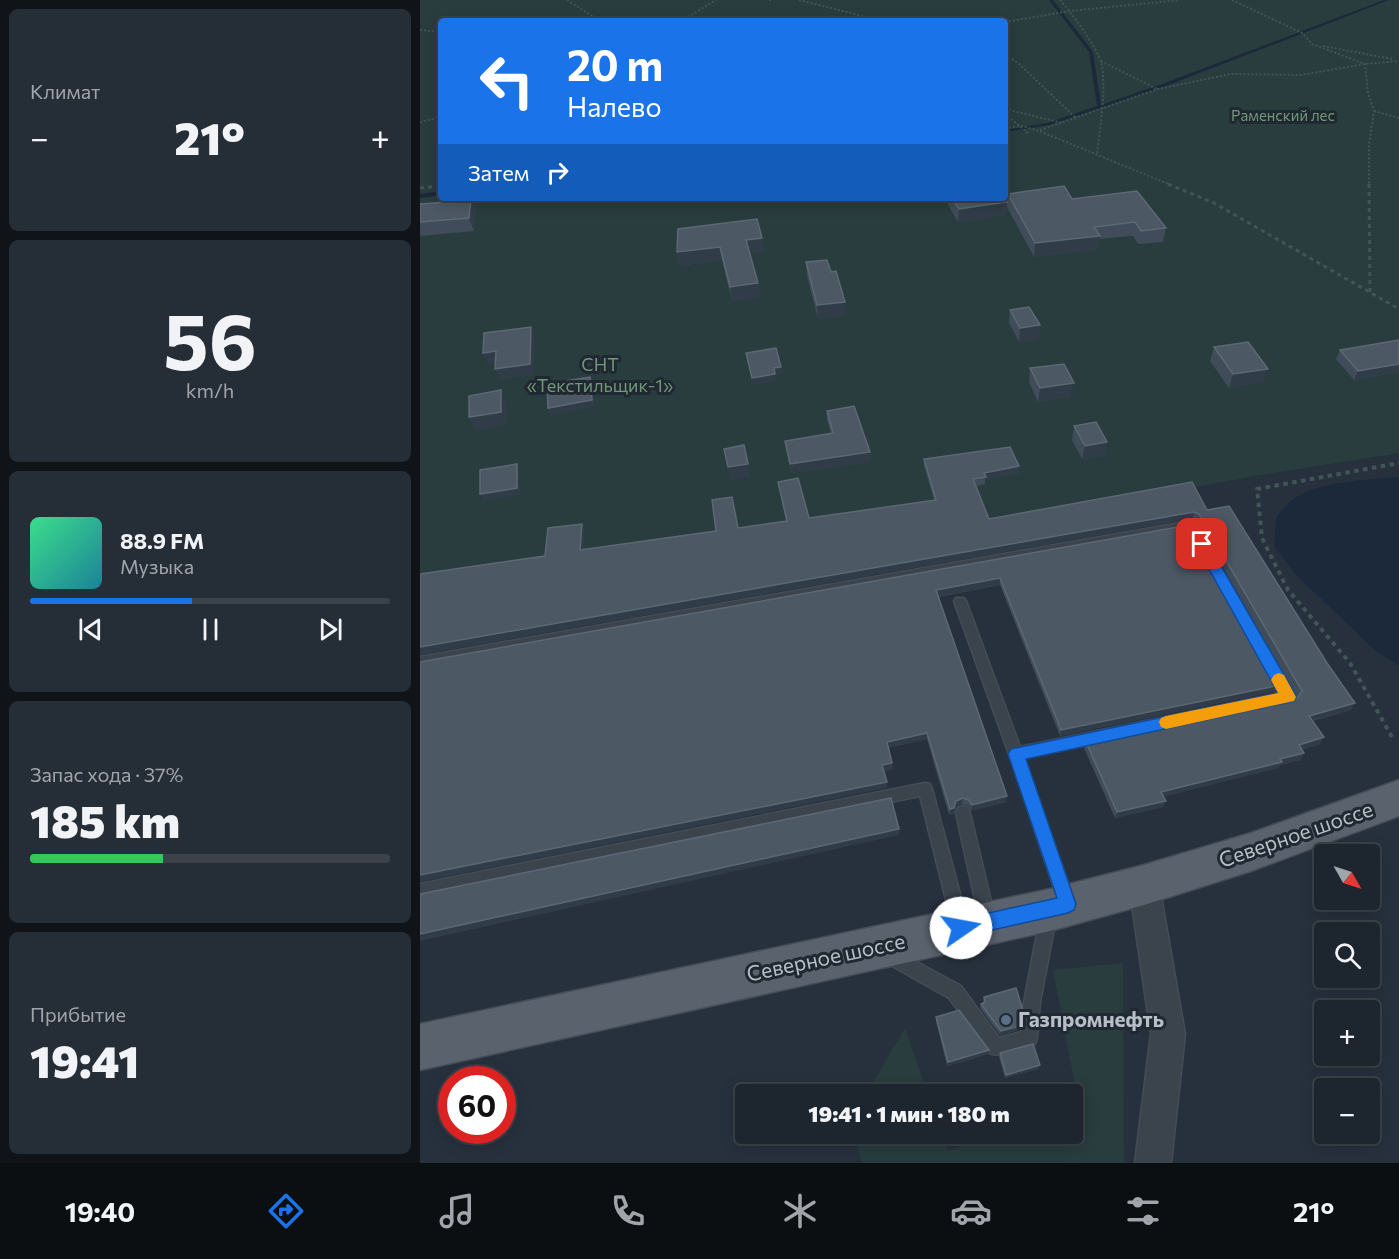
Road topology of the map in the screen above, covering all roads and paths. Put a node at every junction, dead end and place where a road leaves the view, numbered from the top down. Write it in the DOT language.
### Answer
graph roads {
  1 [pos="567,0"];
  2 [pos="716,0"];
  3 [pos="799,0"];
  4 [pos="1060,0"];
  5 [pos="1180,0"];
  6 [pos="1232,0"];
  7 [pos="1070,11"];
  8 [pos="595,18"];
  9 [pos="686,18"];
  10 [pos="870,18"];
  11 [pos="1008,21"];
  12 [pos="420,30"];
  13 [pos="438,32"];
  14 [pos="1312,44"];
  15 [pos="1008,57"];
  16 [pos="1101,61"];
  17 [pos="1399,61"];
  18 [pos="1365,64"];
  19 [pos="1158,89"];
  20 [pos="1103,109"];
  21 [pos="1374,111"];
  22 [pos="1008,112"];
  23 [pos="1008,114"];
  24 [pos="1399,117"];
  25 [pos="438,118"];
  26 [pos="1077,119"];
  27 [pos="420,122"];
  28 [pos="1064,123"];
  29 [pos="1022,126"];
  30 [pos="1008,128"];
  31 [pos="1039,131"];
  32 [pos="1026,134"];
  33 [pos="1097,154"];
  34 [pos="438,186"];
  35 [pos="420,188"];
  36 [pos="1370,293"];
  37 [pos="1399,309"];
  38 [pos="1399,463"];
  39 [pos="1257,489"];
  40 [pos="960,601"];
  41 [pos="420,662"];
  42 [pos="1392,737"];
  43 [pos="1016,754"];
  44 [pos="1399,798"];
  45 [pos="963,813"];
  46 [pos="1144,885"];
  47 [pos="420,891"];
  48 [pos="1059,907"];
  49 [pos="974,925"];
  50 [pos="875,947"];
  51 [pos="420,1047"];
  52 [pos="1153,1163"];
  1 -- 8 [label="path"];
  2 -- 9 [label="path"];
  3 -- 10 [label="path"];
  4 -- 7 [label="path"];
  5 -- 7 [label="path"];
  6 -- 14 [label="path"];
  7 -- 11 [label="path"];
  7 -- 16 [label="path"];
  12 -- 13 [label="path"];
  14 -- 17 [label="path"];
  14 -- 18 [label="path"];
  15 -- 26 [label="path"];
  16 -- 19 [label="path"];
  16 -- 20 [label="path"];
  17 -- 18 [label="path"];
  18 -- 19 [label="path"];
  18 -- 21 [label="path"];
  19 -- 20 [label="path"];
  20 -- 26 [label="path"];
  20 -- 33 [label="path"];
  21 -- 24 [label="path"];
  21 -- 36 [label="path"];
  22 -- 28 [label="path"];
  23 -- 29 [label="path"];
  25 -- 27 [label="path"];
  26 -- 28 [label="path"];
  28 -- 31 [label="path"];
  29 -- 30 [label="path"];
  29 -- 31 [label="path"];
  29 -- 32 [label="path"];
  31 -- 33 [label="path"];
  33 -- 36 [label="path"];
  34 -- 35 [label="path"];
  36 -- 37 [label="path"];
  38 -- 39 [label="path"];
  39 -- 42 [label="path"];
  40 -- 43 [label="lane"];
  41 -- 43 [label="lane"];
  43 -- 48 [label="lane"];
  44 -- 46 [label="main road, Северное шоссе"];
  45 -- 49 [label="lane"];
  46 -- 48 [label="main road, Северное шоссе"];
  46 -- 52 [label="street"];
  47 -- 49 [label="lane"];
  48 -- 49 [label="main road, Северное шоссе"];
  48 -- 50 [label="lane"];
  49 -- 50 [label="main road, Северное шоссе"];
  50 -- 51 [label="main road, Северное шоссе"];
}
